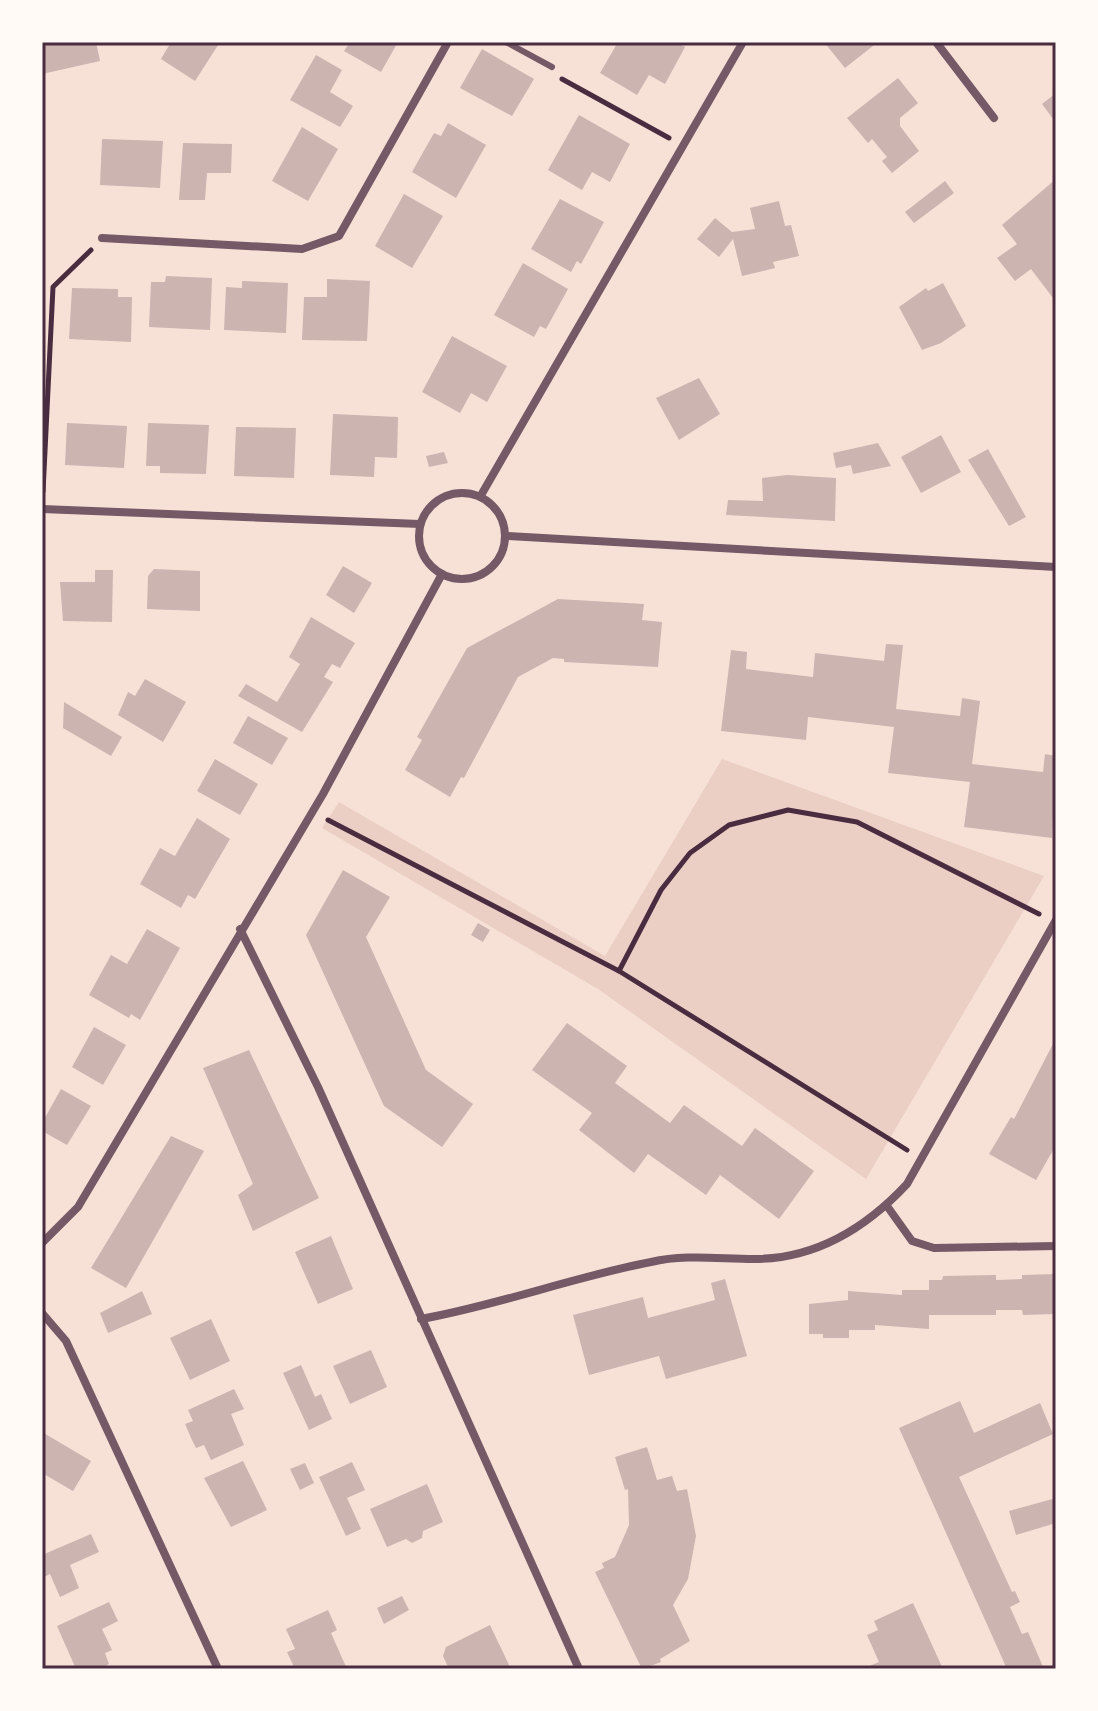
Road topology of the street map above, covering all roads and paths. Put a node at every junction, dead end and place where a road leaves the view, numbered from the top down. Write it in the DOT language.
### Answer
graph roads {
  1 [pos="448,42"];
  2 [pos="506,42"];
  3 [pos="743,42"];
  4 [pos="936,42"];
  5 [pos="552,67"];
  6 [pos="994,118"];
  7 [pos="684,146"];
  8 [pos="102,238"];
  9 [pos="480,497"];
  10 [pos="42,509"];
  11 [pos="420,524"];
  12 [pos="506,536"];
  13 [pos="1056,567"];
  14 [pos="442,574"];
  15 [pos="312,811"];
  16 [pos="1055,921"];
  17 [pos="240,929"];
  18 [pos="619,971"];
  19 [pos="922,1158"];
  20 [pos="887,1206"];
  21 [pos="42,1243"];
  22 [pos="1056,1246"];
  23 [pos="42,1313"];
  24 [pos="421,1319"];
  25 [pos="218,1669"];
  26 [pos="579,1669"];
  1 -- 8 [label="street"];
  2 -- 5 [label="lane"];
  3 -- 7 [label="street"];
  4 -- 6 [label="street"];
  5 -- 7 [label="path"];
  7 -- 9 [label="street"];
  8 -- 10 [label="path"];
  9 -- 11 [label="street"];
  9 -- 12 [label="street"];
  10 -- 11 [label="street"];
  11 -- 14 [label="street"];
  12 -- 13 [label="street"];
  12 -- 14 [label="street"];
  14 -- 15 [label="street"];
  15 -- 17 [label="street"];
  15 -- 18 [label="path"];
  16 -- 18 [label="path"];
  16 -- 19 [label="street"];
  17 -- 21 [label="street"];
  17 -- 24 [label="street"];
  18 -- 19 [label="path"];
  19 -- 20 [label="street"];
  20 -- 22 [label="street"];
  20 -- 24 [label="street"];
  23 -- 25 [label="street"];
  24 -- 26 [label="street"];
}
